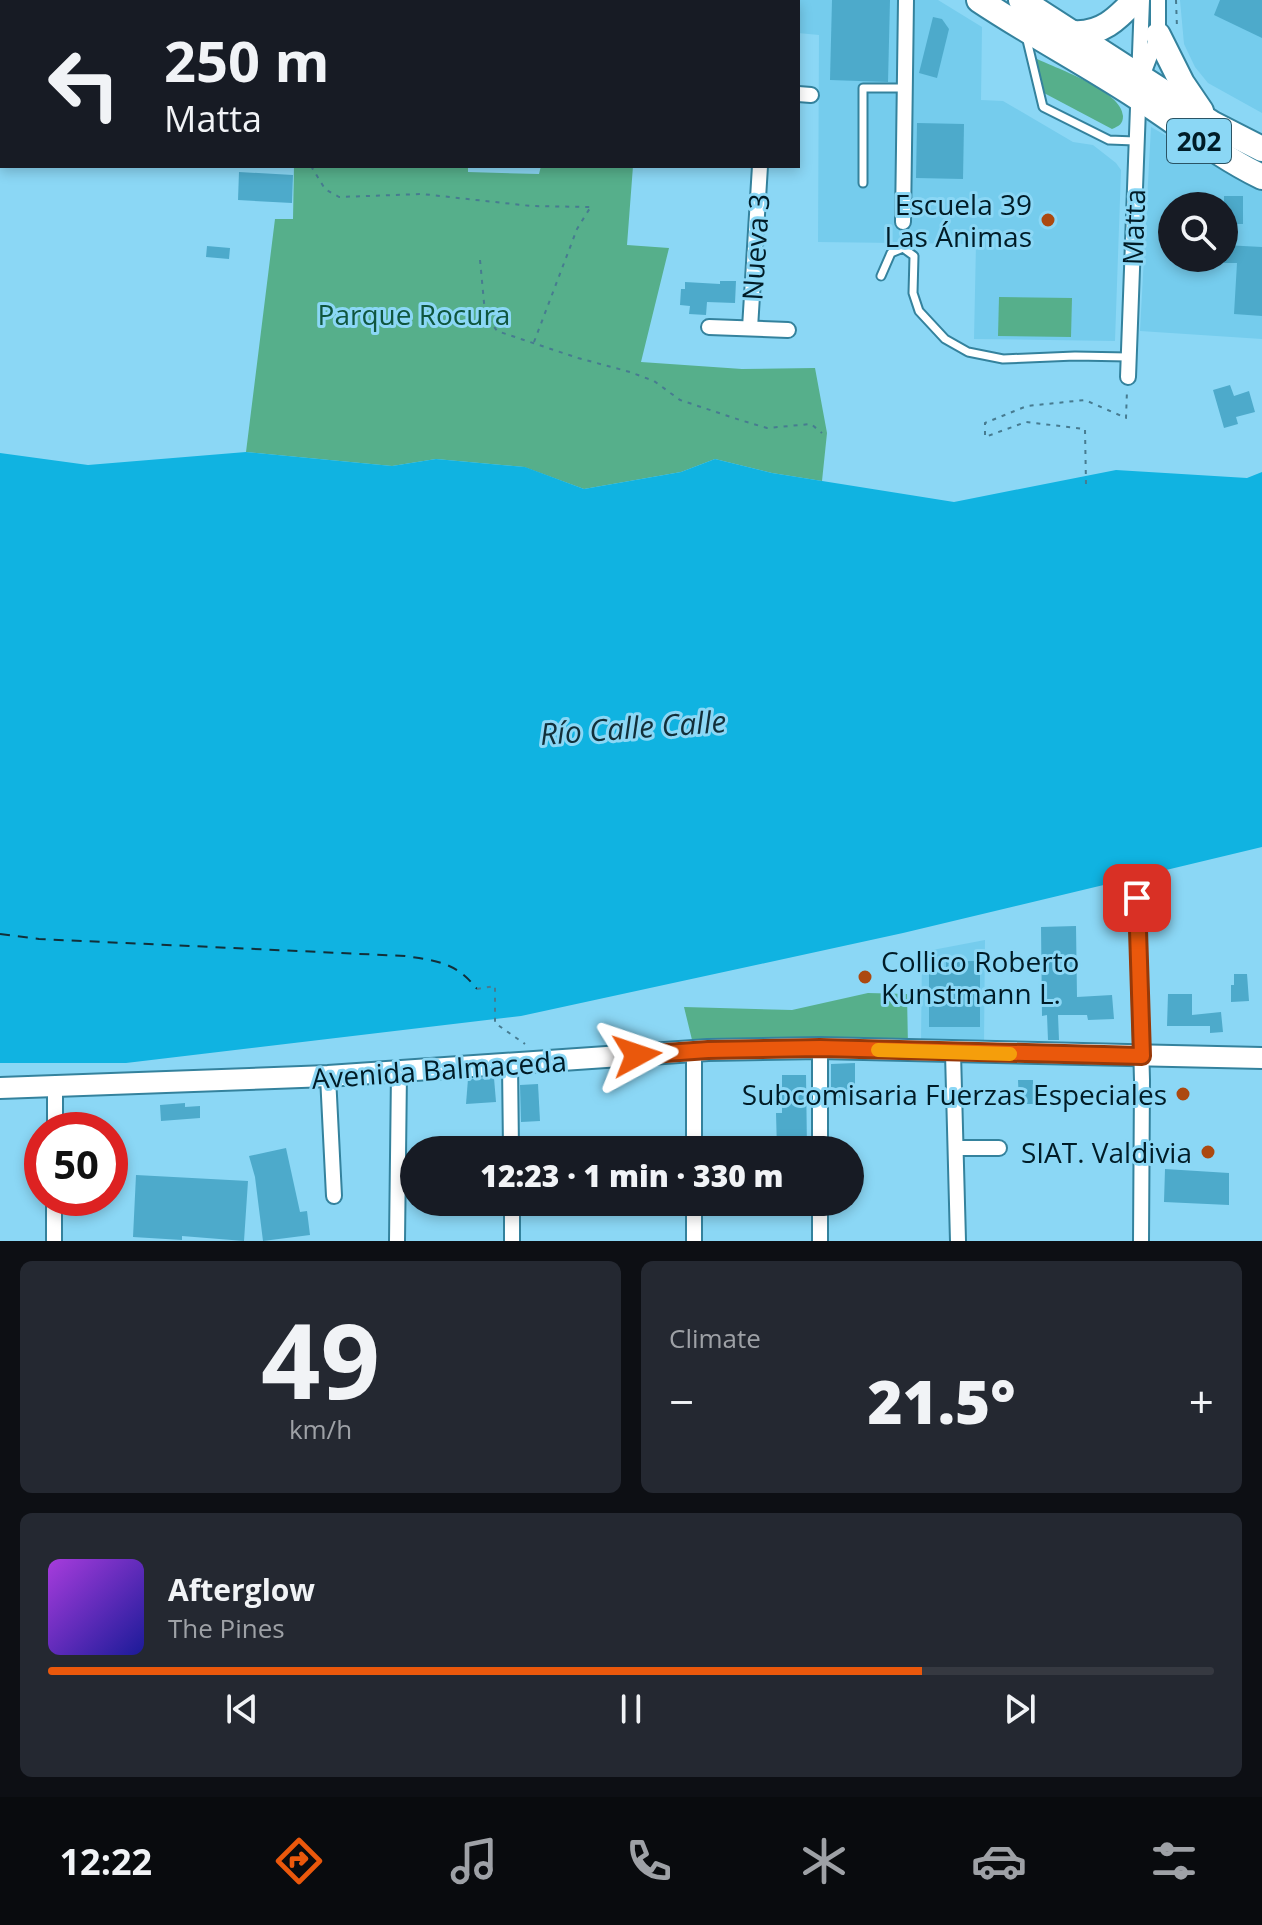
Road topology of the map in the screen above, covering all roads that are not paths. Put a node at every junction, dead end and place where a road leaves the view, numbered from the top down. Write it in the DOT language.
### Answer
graph roads {
  1 [pos="906,0"];
  2 [pos="979,0"];
  3 [pos="1135,0"];
  4 [pos="1142,0"];
  5 [pos="1158,0"];
  6 [pos="1027,1"];
  7 [pos="1025,30"];
  8 [pos="1073,33"];
  9 [pos="1158,35"];
  10 [pos="904,88"];
  11 [pos="1140,88"];
  12 [pos="1213,124"];
  13 [pos="1135,141"];
  14 [pos="1262,149"];
  15 [pos="760,168"];
  16 [pos="1262,177"];
  17 [pos="863,183"];
  18 [pos="903,222"];
  19 [pos="881,276"];
  20 [pos="709,327"];
  21 [pos="750,328"];
  22 [pos="788,330"];
  23 [pos="1128,357"];
  24 [pos="1128,377"];
  25 [pos="1137,898"];
  26 [pos="820,1048"];
  27 [pos="694,1050"];
  28 [pos="953,1053"];
  29 [pos="1142,1056"];
  30 [pos="1262,1058"];
  31 [pos="510,1065"];
  32 [pos="399,1072"];
  33 [pos="328,1076"];
  34 [pos="55,1086"];
  35 [pos="0,1088"];
  36 [pos="55,1112"];
  37 [pos="511,1136"];
  38 [pos="694,1136"];
  39 [pos="820,1136"];
  40 [pos="957,1148"];
  41 [pos="999,1148"];
  42 [pos="334,1196"];
  43 [pos="54,1216"];
  44 [pos="512,1216"];
  45 [pos="694,1216"];
  46 [pos="820,1216"];
  47 [pos="54,1241"];
  48 [pos="397,1241"];
  49 [pos="512,1241"];
  50 [pos="694,1241"];
  51 [pos="820,1241"];
  52 [pos="958,1241"];
  53 [pos="1141,1241"];
  1 -- 10 [label="street"];
  2 -- 7 [label="highway, 202"];
  3 -- 8 [label="highway"];
  4 -- 11 [label="street, Matta"];
  5 -- 9 [label="street, Matta"];
  6 -- 8 [label="highway, 202"];
  7 -- 11 [label="highway, 202"];
  7 -- 13 [label="lane"];
  8 -- 11 [label="highway, 202"];
  9 -- 11 [label="street, Matta"];
  9 -- 12 [label="highway"];
  10 -- 17 [label="lane"];
  10 -- 18 [label="street"];
  11 -- 12 [label="highway, 202"];
  11 -- 13 [label="street, Matta"];
  11 -- 16 [label="highway, 202"];
  12 -- 14 [label="highway, 202"];
  13 -- 23 [label="street, Matta"];
  15 -- 21 [label="street, Nueva 3"];
  19 -- 23 [label="lane"];
  20 -- 21 [label="street, Nueva 3"];
  21 -- 22 [label="street, Nueva 3"];
  23 -- 24 [label="street, Matta"];
  25 -- 29 [label="street"];
  26 -- 27 [label="main road, Avenida Balmaceda"];
  26 -- 28 [label="main road, Avenida Balmaceda"];
  26 -- 39 [label="street"];
  27 -- 31 [label="main road, Avenida Balmaceda"];
  27 -- 38 [label="street"];
  28 -- 29 [label="main road, Avenida Balmaceda"];
  28 -- 40 [label="street"];
  29 -- 30 [label="main road, Avenida Balmaceda"];
  29 -- 53 [label="street"];
  31 -- 32 [label="main road, Avenida Balmaceda"];
  31 -- 37 [label="street"];
  32 -- 33 [label="main road, Avenida Balmaceda"];
  32 -- 48 [label="street"];
  33 -- 34 [label="main road, Avenida Balmaceda"];
  33 -- 42 [label="street"];
  34 -- 35 [label="main road, Avenida Balmaceda"];
  34 -- 36 [label="street"];
  40 -- 41 [label="street"];
  40 -- 52 [label="street"];
  43 -- 47 [label="street"];
  44 -- 49 [label="street"];
  45 -- 50 [label="street"];
  46 -- 51 [label="street"];
}
